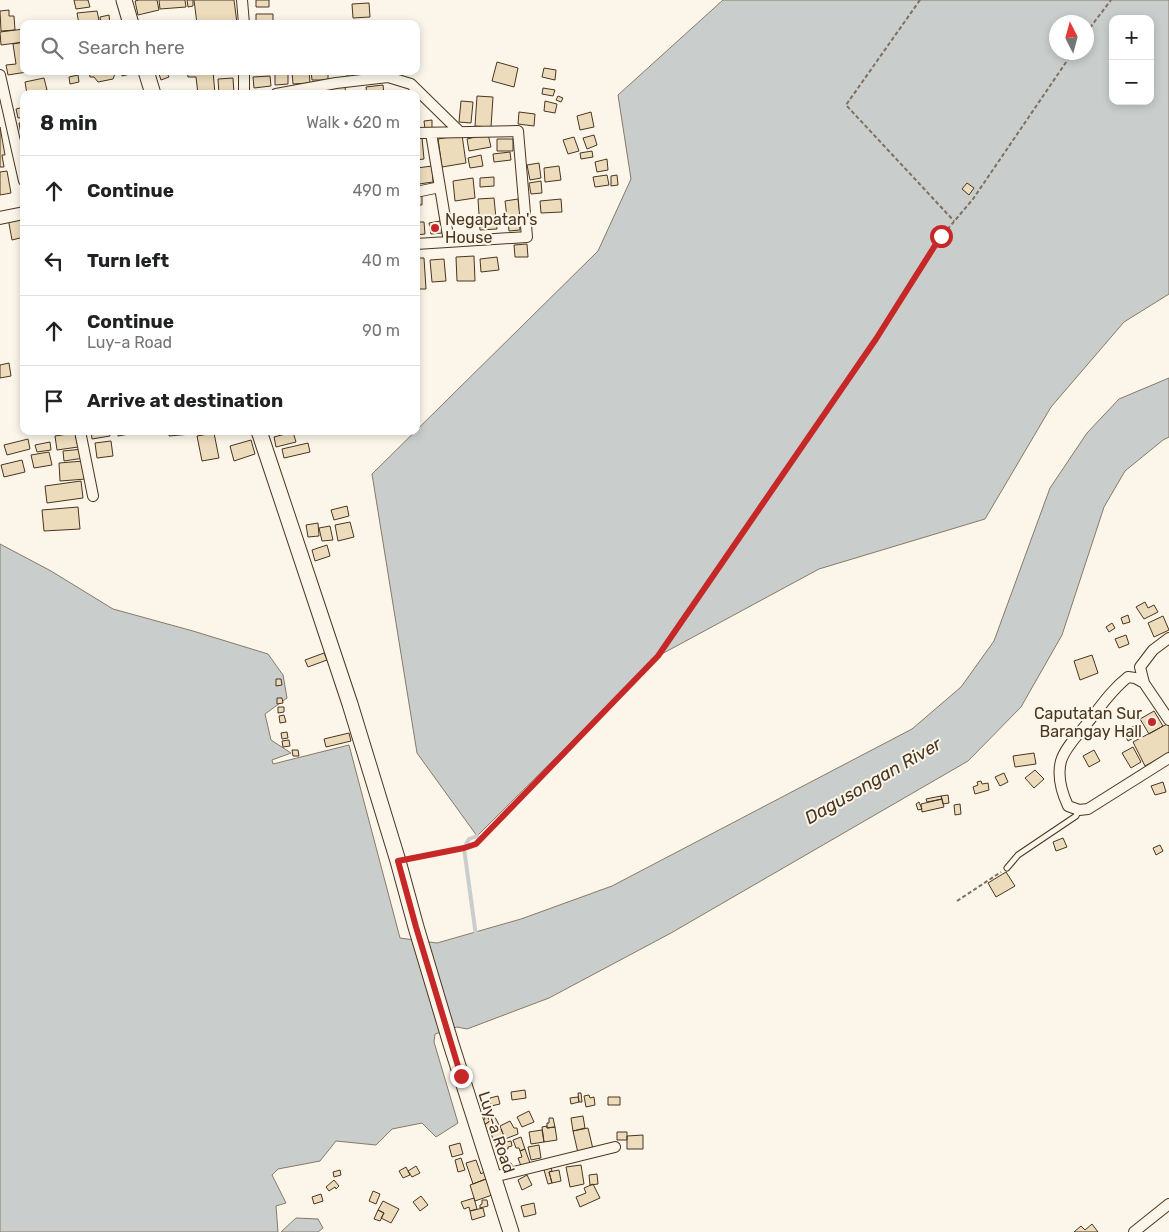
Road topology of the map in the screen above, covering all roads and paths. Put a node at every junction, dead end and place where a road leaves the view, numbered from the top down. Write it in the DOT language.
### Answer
graph roads {
  1 [pos="124,0"];
  2 [pos="242,0"];
  3 [pos="920,0"];
  4 [pos="1111,0"];
  5 [pos="130,20"];
  6 [pos="244,20"];
  7 [pos="1094,22"];
  8 [pos="1068,60"];
  9 [pos="0,75"];
  10 [pos="147,75"];
  11 [pos="244,75"];
  12 [pos="152,90"];
  13 [pos="244,90"];
  14 [pos="298,90"];
  15 [pos="417,90"];
  16 [pos="420,93"];
  17 [pos="460,132"];
  18 [pos="431,133"];
  19 [pos="420,134"];
  20 [pos="20,163"];
  21 [pos="440,187"];
  22 [pos="420,191"];
  23 [pos="20,214"];
  24 [pos="0,218"];
  25 [pos="954,221"];
  26 [pos="449,242"];
  27 [pos="420,244"];
  28 [pos="81,435"];
  29 [pos="259,435"];
  30 [pos="93,496"];
  31 [pos="1169,638"];
  32 [pos="1140,667"];
  33 [pos="1128,677"];
  34 [pos="1144,682"];
  35 [pos="1169,720"];
  36 [pos="1169,758"];
  37 [pos="1079,810"];
  38 [pos="398,861"];
  39 [pos="1007,868"];
  40 [pos="957,901"];
  41 [pos="614,1146"];
  42 [pos="493,1177"];
  43 [pos="1169,1204"];
  44 [pos="511,1232"];
  45 [pos="1134,1232"];
  1 -- 5 [label="main road"];
  2 -- 6 [label="street"];
  3 -- 25 [label="path"];
  4 -- 7 [label="path"];
  8 -- 25 [label="path"];
  9 -- 20 [label="street"];
  10 -- 12 [label="main road"];
  11 -- 13 [label="street"];
  14 -- 15 [label="street"];
  16 -- 17 [label="street"];
  17 -- 18 [label="street"];
  17 -- 26 [label="street"];
  18 -- 19 [label="street"];
  18 -- 21 [label="street"];
  21 -- 22 [label="street"];
  21 -- 26 [label="street"];
  23 -- 24 [label="street"];
  25 -- 38 [label="path"];
  26 -- 27 [label="street"];
  28 -- 30 [label="street"];
  29 -- 38 [label="main road, Luy-a Road"];
  31 -- 32 [label="street"];
  32 -- 33 [label="street"];
  32 -- 34 [label="street"];
  33 -- 34 [label="street"];
  33 -- 37 [label="street"];
  34 -- 35 [label="street"];
  36 -- 37 [label="street"];
  37 -- 39 [label="lane"];
  38 -- 42 [label="main road, Luy-a Road"];
  39 -- 40 [label="path"];
  41 -- 42 [label="street"];
  42 -- 44 [label="main road, Luy-a Road"];
  43 -- 45 [label="street"];
}
